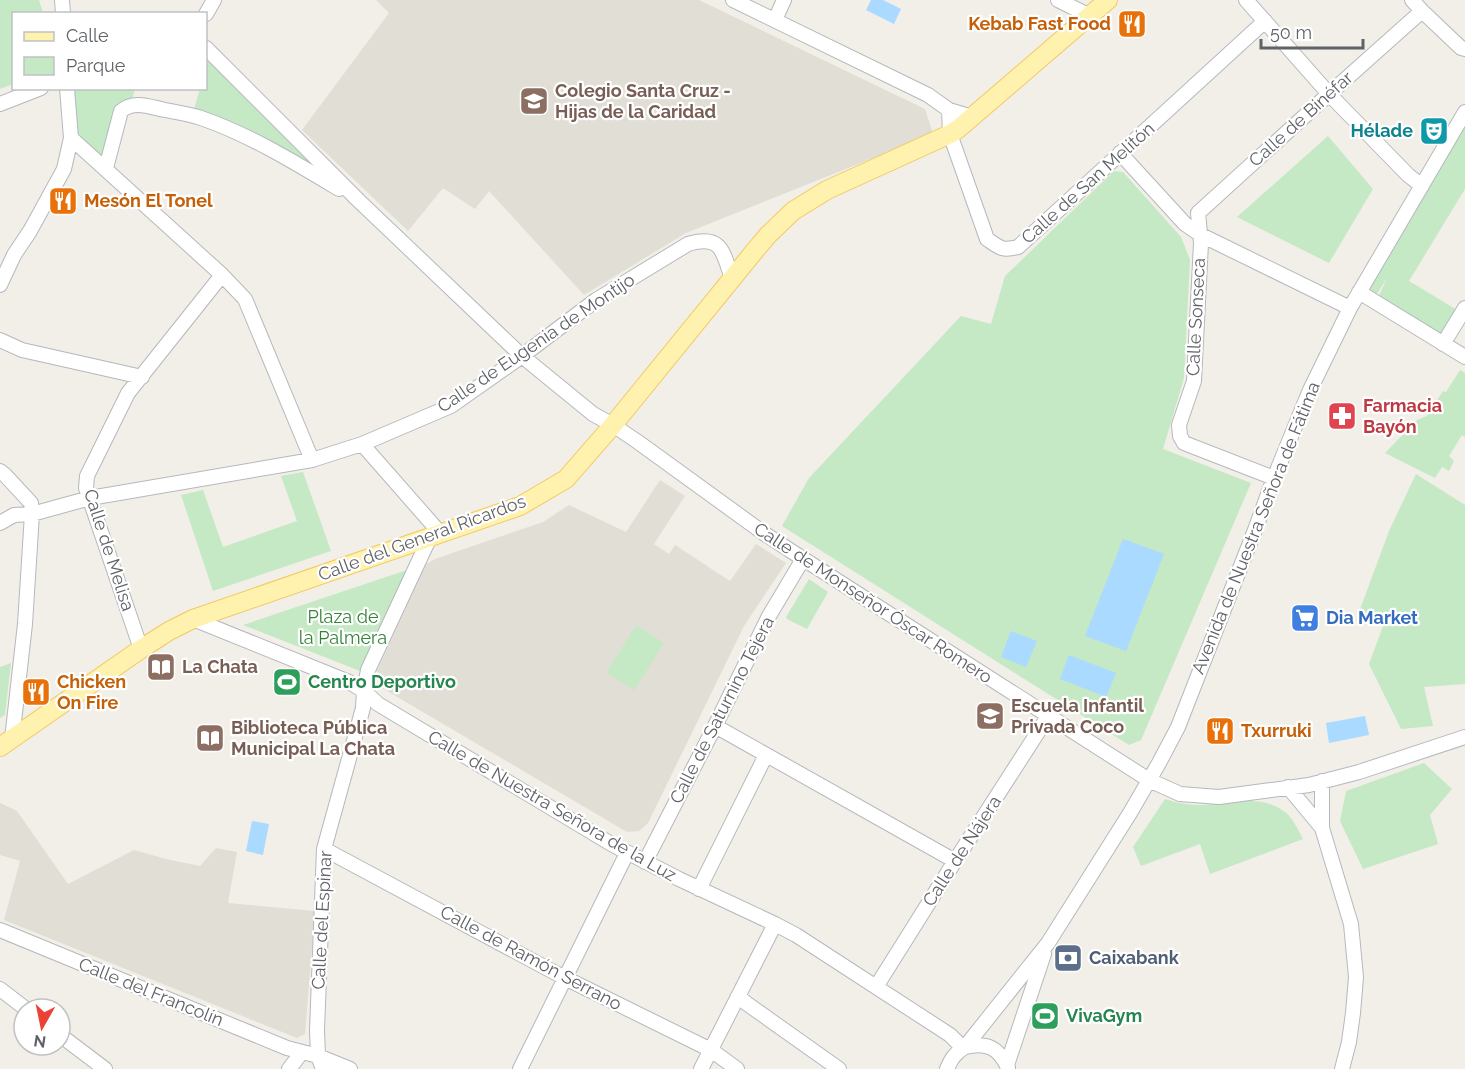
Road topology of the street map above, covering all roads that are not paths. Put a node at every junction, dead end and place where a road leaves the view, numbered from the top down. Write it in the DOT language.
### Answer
graph roads {
  1 [pos="733,0"];
  2 [pos="784,0"];
  3 [pos="1058,0"];
  4 [pos="1108,0"];
  5 [pos="1246,0"];
  6 [pos="1412,0"];
  7 [pos="1422,11"];
  8 [pos="1090,16"];
  9 [pos="775,20"];
  10 [pos="1265,21"];
  11 [pos="207,49"];
  12 [pos="1465,49"];
  13 [pos="35,90"];
  14 [pos="67,90"];
  15 [pos="1329,94"];
  16 [pos="0,104"];
  17 [pos="949,110"];
  18 [pos="1465,112"];
  19 [pos="972,117"];
  20 [pos="950,134"];
  21 [pos="71,138"];
  22 [pos="1120,153"];
  23 [pos="106,168"];
  24 [pos="1422,186"];
  25 [pos="359,201"];
  26 [pos="1201,235"];
  27 [pos="222,275"];
  28 [pos="732,279"];
  29 [pos="0,285"];
  30 [pos="1359,292"];
  31 [pos="1350,308"];
  32 [pos="1465,308"];
  33 [pos="0,340"];
  34 [pos="1443,344"];
  35 [pos="522,356"];
  36 [pos="1465,357"];
  37 [pos="142,376"];
  38 [pos="613,425"];
  39 [pos="362,444"];
  40 [pos="312,460"];
  41 [pos="0,471"];
  42 [pos="1274,478"];
  43 [pos="90,498"];
  44 [pos="32,514"];
  45 [pos="0,523"];
  46 [pos="436,535"];
  47 [pos="803,559"];
  48 [pos="194,619"];
  49 [pos="141,649"];
  50 [pos="364,691"];
  51 [pos="1049,716"];
  52 [pos="715,726"];
  53 [pos="1465,737"];
  54 [pos="3,745"];
  55 [pos="766,755"];
  56 [pos="1149,780"];
  57 [pos="1322,781"];
  58 [pos="1288,787"];
  59 [pos="1322,828"];
  60 [pos="324,849"];
  61 [pos="627,853"];
  62 [pos="954,861"];
  63 [pos="645,862"];
  64 [pos="699,889"];
  65 [pos="775,924"];
  66 [pos="0,930"];
  67 [pos="1048,943"];
  68 [pos="565,978"];
  69 [pos="876,987"];
  70 [pos="0,989"];
  71 [pos="738,996"];
  72 [pos="12,998"];
  73 [pos="72,1044"];
  74 [pos="964,1048"];
  75 [pos="711,1050"];
  76 [pos="302,1052"];
  77 [pos="321,1063"];
  78 [pos="1008,1067"];
  79 [pos="105,1069"];
  80 [pos="289,1069"];
  81 [pos="350,1069"];
  82 [pos="520,1069"];
  83 [pos="701,1069"];
  84 [pos="737,1069"];
  85 [pos="839,1069"];
  86 [pos="947,1069"];
  87 [pos="1342,1069"];
  1 -- 9 [label="street"];
  2 -- 9 [label="street"];
  3 -- 8 [label="street"];
  4 -- 8 [label="main road"];
  5 -- 10 [label="street"];
  6 -- 7 [label="street"];
  7 -- 12 [label="street"];
  7 -- 15 [label="street, Calle de Binéfar"];
  8 -- 19 [label="main road"];
  9 -- 17 [label="street"];
  10 -- 15 [label="street"];
  10 -- 22 [label="street, Calle de San Melitón"];
  11 -- 25 [label="street, Calle de Monseñor Óscar Romero"];
  13 -- 16 [label="street"];
  14 -- 21 [label="street"];
  15 -- 24 [label="street"];
  15 -- 26 [label="street, Calle de Binéfar"];
  17 -- 19 [label="street"];
  17 -- 20 [label="street, Calle de San Melitón"];
  18 -- 24 [label="street, Avenida de Nuestra Señora de Fátima"];
  19 -- 20 [label="main road"];
  20 -- 22 [label="street, Calle de San Melitón"];
  20 -- 28 [label="main road, Calle del General Ricardos"];
  21 -- 23 [label="street"];
  21 -- 29 [label="street"];
  22 -- 26 [label="street"];
  23 -- 25 [label="street, Calle de Monseñor Óscar Romero"];
  23 -- 27 [label="street"];
  24 -- 30 [label="street, Avenida de Nuestra Señora de Fátima"];
  25 -- 35 [label="street, Calle de Monseñor Óscar Romero"];
  26 -- 31 [label="street"];
  26 -- 42 [label="street, Calle Sonseca"];
  27 -- 37 [label="street, Calle de Melisa"];
  27 -- 40 [label="street"];
  28 -- 35 [label="street, Calle de Eugenia de Montijo"];
  28 -- 38 [label="main road, Calle del General Ricardos"];
  30 -- 31 [label="street, Avenida de Nuestra Señora de Fátima"];
  30 -- 34 [label="street"];
  31 -- 42 [label="street, Avenida de Nuestra Señora de Fátima"];
  32 -- 34 [label="street"];
  33 -- 37 [label="street"];
  34 -- 36 [label="street"];
  35 -- 38 [label="street, Calle de Monseñor Óscar Romero"];
  35 -- 39 [label="street, Calle de Eugenia de Montijo"];
  37 -- 43 [label="street, Calle de Melisa"];
  38 -- 46 [label="main road, Calle del General Ricardos"];
  38 -- 47 [label="street, Calle de Monseñor Óscar Romero"];
  39 -- 40 [label="street, Calle de Eugenia de Montijo"];
  39 -- 46 [label="street"];
  40 -- 43 [label="street, Calle de Eugenia de Montijo"];
  41 -- 44 [label="street"];
  42 -- 56 [label="street, Avenida de Nuestra Señora de Fátima"];
  43 -- 44 [label="street, Calle de Eugenia de Montijo"];
  43 -- 49 [label="street, Calle de Melisa"];
  44 -- 45 [label="street, Calle de Eugenia de Montijo"];
  44 -- 54 [label="street"];
  46 -- 48 [label="main road, Calle del General Ricardos"];
  46 -- 50 [label="street, Calle del Espinar"];
  47 -- 51 [label="street, Calle de Monseñor Óscar Romero"];
  47 -- 52 [label="street, Calle de Saturnino Tejera"];
  48 -- 49 [label="main road, Calle del General Ricardos"];
  48 -- 50 [label="street, Calle de Nuestra Señora de la Luz"];
  49 -- 54 [label="main road, Calle del General Ricardos"];
  50 -- 60 [label="street, Calle del Espinar"];
  50 -- 61 [label="street, Calle de Nuestra Señora de la Luz"];
  51 -- 56 [label="street, Calle de Monseñor Óscar Romero"];
  51 -- 62 [label="street, Calle de Nájera"];
  52 -- 55 [label="street"];
  52 -- 63 [label="street, Calle de Saturnino Tejera"];
  53 -- 57 [label="street, Calle de Monseñor Óscar Romero"];
  55 -- 62 [label="street"];
  55 -- 64 [label="street"];
  56 -- 58 [label="street, Calle de Monseñor Óscar Romero"];
  56 -- 67 [label="street, Avenida de Nuestra Señora de Fátima"];
  57 -- 58 [label="street, Calle de Monseñor Óscar Romero"];
  57 -- 59 [label="street"];
  58 -- 59 [label="street"];
  59 -- 87 [label="street"];
  60 -- 68 [label="street, Calle de Ramón Serrano"];
  60 -- 77 [label="street, Calle del Espinar"];
  61 -- 63 [label="street, Calle de Nuestra Señora de la Luz"];
  61 -- 68 [label="street"];
  62 -- 69 [label="street, Calle de Nájera"];
  63 -- 64 [label="street, Calle de Nuestra Señora de la Luz"];
  64 -- 65 [label="street, Calle de Nuestra Señora de la Luz"];
  65 -- 69 [label="street, Calle de Nuestra Señora de la Luz"];
  65 -- 71 [label="street"];
  66 -- 76 [label="street, Calle del Francolín"];
  67 -- 74 [label="street, Avenida de Nuestra Señora de Fátima"];
  67 -- 78 [label="street, Avenida de Nuestra Señora de Fátima"];
  68 -- 75 [label="street, Calle de Ramón Serrano"];
  68 -- 82 [label="street"];
  69 -- 74 [label="street, Calle de Nuestra Señora de la Luz"];
  70 -- 72 [label="street"];
  71 -- 75 [label="street"];
  71 -- 85 [label="street"];
  73 -- 79 [label="street"];
  74 -- 78 [label="street, Avenida de Nuestra Señora de Fátima"];
  74 -- 86 [label="street, Avenida de Nuestra Señora de Fátima"];
  75 -- 83 [label="street"];
  75 -- 84 [label="street, Calle de Ramón Serrano"];
  76 -- 77 [label="street, Calle del Francolín"];
  76 -- 80 [label="street"];
  77 -- 81 [label="street, Calle del Francolín"];
}
